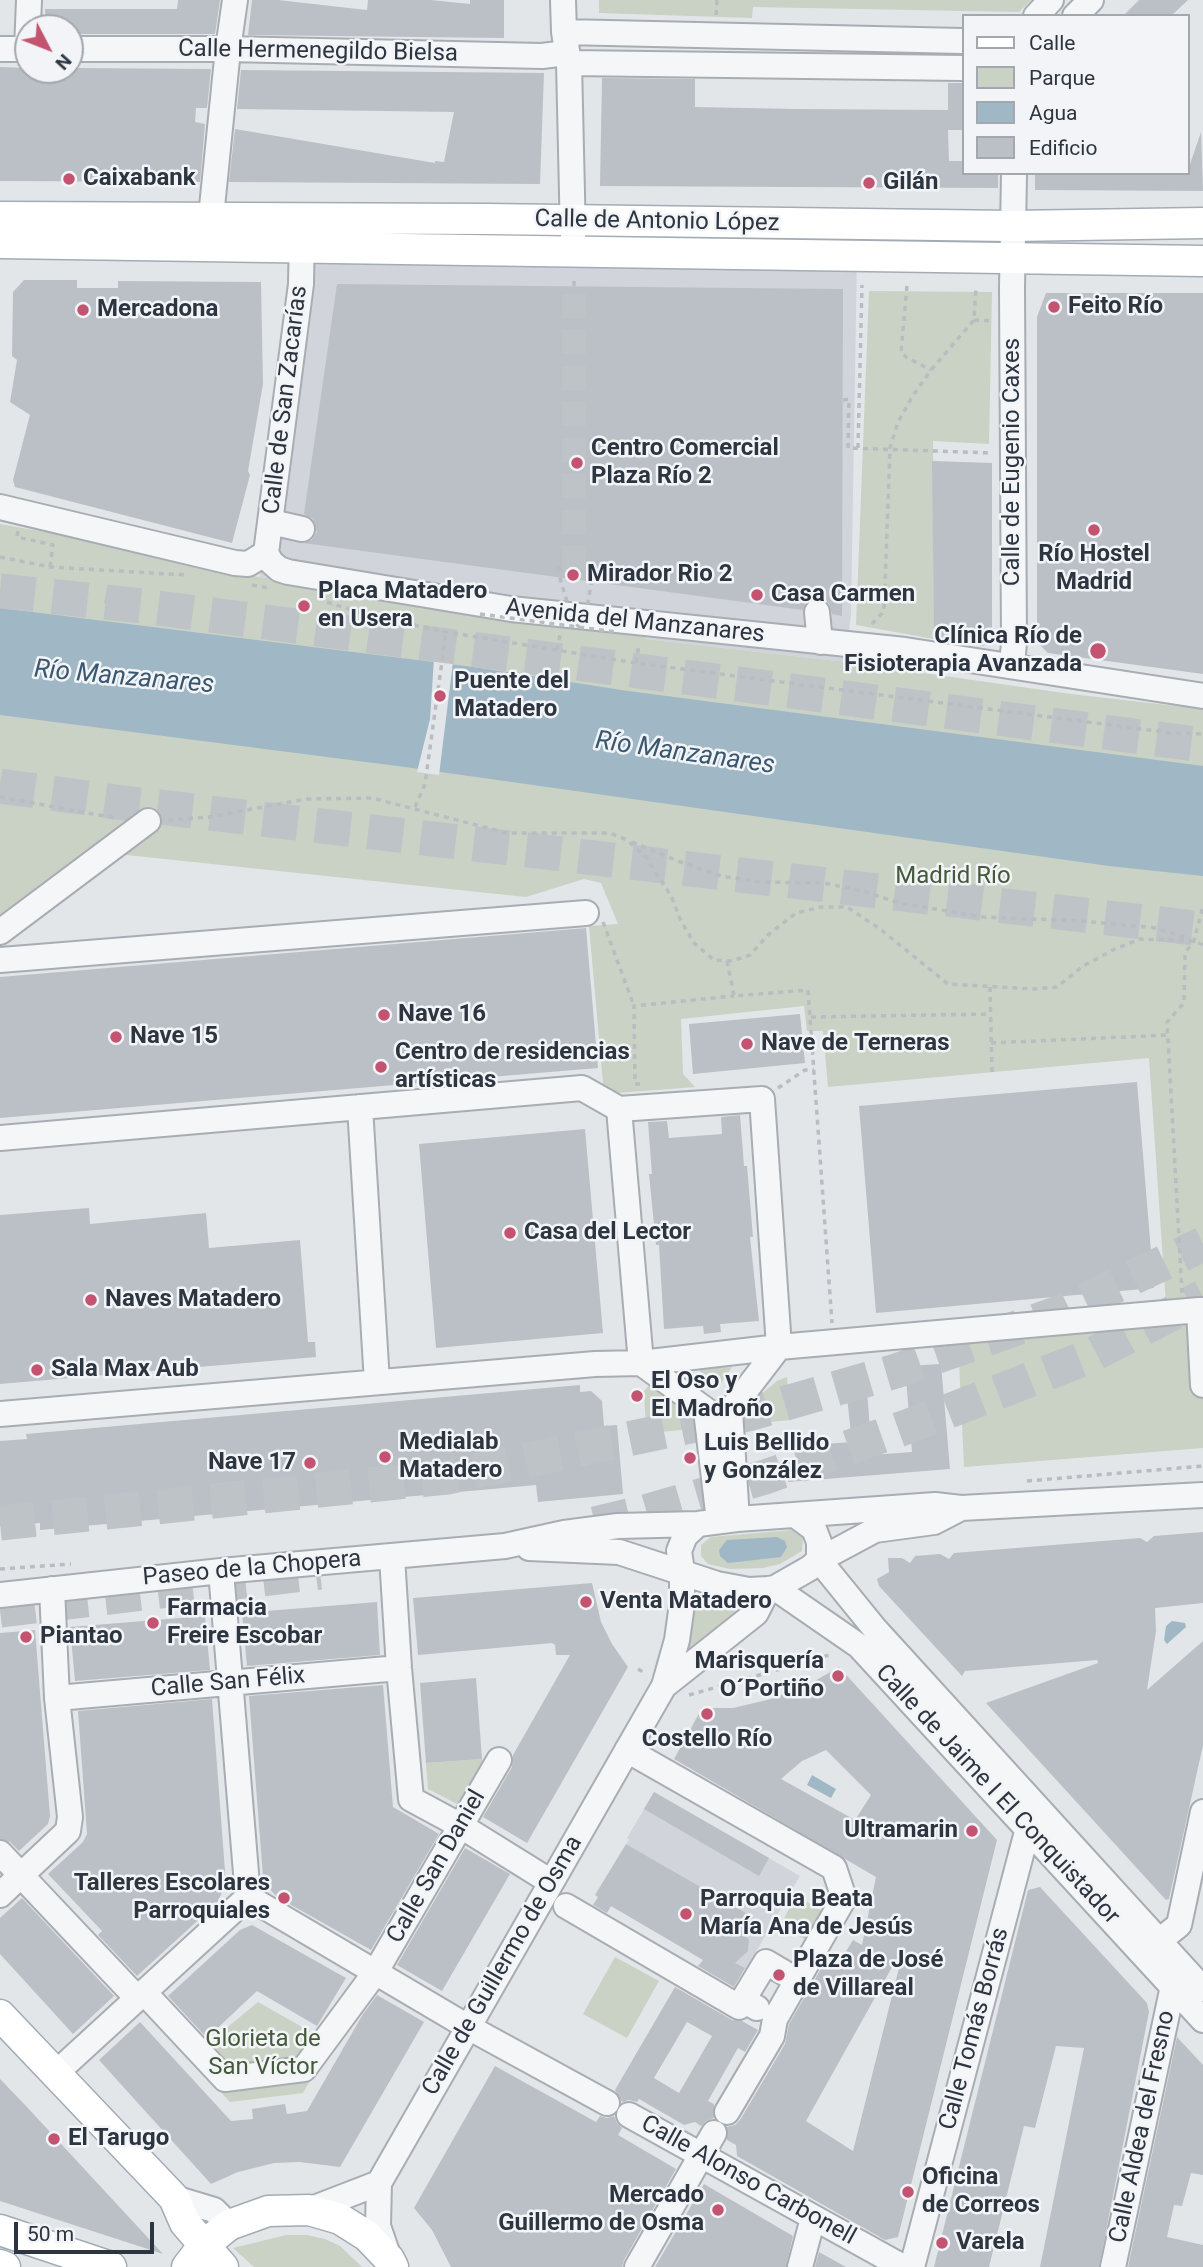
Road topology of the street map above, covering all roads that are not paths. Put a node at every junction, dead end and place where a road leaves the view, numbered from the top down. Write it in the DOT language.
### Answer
graph roads {
  1 [pos="235,0"];
  2 [pos="563,0"];
  3 [pos="1051,0"];
  4 [pos="1091,0"];
  5 [pos="1038,14"];
  6 [pos="1077,14"];
  7 [pos="962,41"];
  8 [pos="84,49"];
  9 [pos="228,49"];
  10 [pos="566,50"];
  11 [pos="962,68"];
  12 [pos="1014,175"];
  13 [pos="0,217"];
  14 [pos="211,217"];
  15 [pos="572,221"];
  16 [pos="1203,223"];
  17 [pos="1012,226"];
  18 [pos="302,233"];
  19 [pos="0,244"];
  20 [pos="1012,259"];
  21 [pos="1203,261"];
  22 [pos="574,265"];
  23 [pos="0,507"];
  24 [pos="302,529"];
  25 [pos="268,539"];
  26 [pos="817,612"];
  27 [pos="820,642"];
  28 [pos="1012,666"];
  29 [pos="1203,696"];
  30 [pos="148,821"];
  31 [pos="586,913"];
  32 [pos="0,932"];
  33 [pos="0,960"];
  34 [pos="360,1107"];
  35 [pos="619,1110"];
  36 [pos="0,1138"];
  37 [pos="1195,1310"];
  38 [pos="779,1347"];
  39 [pos="641,1363"];
  40 [pos="377,1382"];
  41 [pos="1203,1385"];
  42 [pos="0,1414"];
  43 [pos="1203,1495"];
  44 [pos="961,1508"];
  45 [pos="795,1515"];
  46 [pos="718,1521"];
  47 [pos="505,1546"];
  48 [pos="392,1557"];
  49 [pos="819,1560"];
  50 [pos="221,1571"];
  51 [pos="682,1571"];
  52 [pos="52,1589"];
  53 [pos="771,1589"];
  54 [pos="0,1595"];
  55 [pos="399,1668"];
  56 [pos="229,1683"];
  57 [pos="672,1691"];
  58 [pos="57,1698"];
  59 [pos="627,1750"];
  60 [pos="499,1760"];
  61 [pos="1023,1791"];
  62 [pos="1203,1812"];
  63 [pos="461,1826"];
  64 [pos="1028,1828"];
  65 [pos="0,1853"];
  66 [pos="22,1876"];
  67 [pos="551,1882"];
  68 [pos="0,1895"];
  69 [pos="248,1897"];
  70 [pos="566,1906"];
  71 [pos="1159,1941"];
  72 [pos="372,1977"];
  73 [pos="798,1981"];
  74 [pos="1173,1986"];
  75 [pos="1203,1989"];
  76 [pos="145,2000"];
  77 [pos="736,2000"];
  78 [pos="0,2015"];
  79 [pos="1203,2020"];
  80 [pos="468,2027"];
  81 [pos="773,2027"];
  82 [pos="56,2073"];
  83 [pos="607,2103"];
  84 [pos="727,2112"];
  85 [pos="629,2115"];
  86 [pos="708,2143"];
  87 [pos="379,2183"];
  88 [pos="174,2198"];
  89 [pos="309,2210"];
  90 [pos="813,2218"];
  91 [pos="229,2225"];
  92 [pos="0,2231"];
  93 [pos="195,2256"];
  94 [pos="391,2263"];
  95 [pos="0,2265"];
  96 [pos="5,2267"];
  97 [pos="111,2267"];
  98 [pos="223,2267"];
  99 [pos="637,2267"];
  100 [pos="800,2267"];
  101 [pos="903,2267"];
  102 [pos="912,2267"];
  103 [pos="1112,2267"];
  1 -- 9 [label="street"];
  2 -- 10 [label="street"];
  3 -- 5 [label="street"];
  4 -- 6 [label="street"];
  7 -- 10 [label="street, Calle Hermenegildo Bielsa"];
  8 -- 9 [label="street, Calle Hermenegildo Bielsa"];
  9 -- 10 [label="street, Calle Hermenegildo Bielsa"];
  9 -- 14 [label="street"];
  10 -- 11 [label="street, Calle Hermenegildo Bielsa"];
  10 -- 15 [label="street"];
  12 -- 17 [label="street"];
  13 -- 14 [label="main road, Calle de Antonio López"];
  14 -- 18 [label="main road, Calle de Antonio López"];
  15 -- 17 [label="main road, Calle de Antonio López"];
  15 -- 18 [label="main road, Calle de Antonio López"];
  15 -- 22 [label="street"];
  16 -- 17 [label="main road, Calle de Antonio López"];
  17 -- 20 [label="street"];
  18 -- 19 [label="main road, Calle de Antonio López"];
  18 -- 22 [label="main road, Calle de Antonio López"];
  18 -- 25 [label="street, Calle de San Zacarías"];
  20 -- 21 [label="main road, Calle de Antonio López"];
  20 -- 22 [label="main road, Calle de Antonio López"];
  20 -- 28 [label="street, Calle de Eugenio Caxes"];
  23 -- 25 [label="street"];
  24 -- 25 [label="street"];
  25 -- 27 [label="street, Avenida del Manzanares"];
  26 -- 27 [label="street"];
  27 -- 28 [label="street, Avenida del Manzanares"];
  28 -- 29 [label="street, Avenida del Manzanares"];
  30 -- 32 [label="street"];
  31 -- 33 [label="street"];
  34 -- 35 [label="street"];
  34 -- 36 [label="street"];
  34 -- 40 [label="street"];
  35 -- 38 [label="street"];
  35 -- 39 [label="street"];
  37 -- 38 [label="street"];
  37 -- 41 [label="street"];
  38 -- 39 [label="street"];
  38 -- 46 [label="street"];
  39 -- 40 [label="street"];
  39 -- 46 [label="street"];
  40 -- 42 [label="street"];
  43 -- 44 [label="street"];
  44 -- 45 [label="street"];
  44 -- 49 [label="street"];
  45 -- 46 [label="street, Paseo de la Chopera"];
  45 -- 49 [label="street"];
  46 -- 47 [label="street, Paseo de la Chopera"];
  46 -- 51 [label="street, Calle de Guillermo de Osma"];
  47 -- 48 [label="street, Paseo de la Chopera"];
  47 -- 51 [label="street, Paseo de la Chopera"];
  48 -- 50 [label="street, Paseo de la Chopera"];
  48 -- 55 [label="street"];
  49 -- 53 [label="street"];
  49 -- 61 [label="street, Calle de Jaime I El Conquistador"];
  50 -- 52 [label="street, Paseo de la Chopera"];
  50 -- 56 [label="street"];
  51 -- 53 [label="street, Paseo de la Chopera"];
  51 -- 57 [label="street, Calle de Guillermo de Osma"];
  52 -- 54 [label="street, Paseo de la Chopera"];
  52 -- 58 [label="street"];
  53 -- 57 [label="street, Calle de Guillermo de Osma"];
  53 -- 64 [label="street, Calle de Jaime I El Conquistador"];
  55 -- 56 [label="street, Calle San Félix"];
  55 -- 63 [label="street"];
  56 -- 58 [label="street, Calle San Félix"];
  56 -- 69 [label="street"];
  57 -- 59 [label="street, Calle de Guillermo de Osma"];
  58 -- 66 [label="street"];
  59 -- 67 [label="street, Calle de Guillermo de Osma"];
  59 -- 73 [label="street"];
  60 -- 63 [label="street, Calle San Daniel"];
  61 -- 64 [label="street, Calle Tomás Borrás"];
  61 -- 71 [label="street, Calle de Jaime I El Conquistador"];
  62 -- 71 [label="street"];
  63 -- 67 [label="street"];
  63 -- 72 [label="street, Calle San Daniel"];
  64 -- 74 [label="street, Calle de Jaime I El Conquistador"];
  64 -- 102 [label="street, Calle Tomás Borrás"];
  65 -- 66 [label="street"];
  66 -- 68 [label="street"];
  66 -- 76 [label="street"];
  67 -- 80 [label="street, Calle de Guillermo de Osma"];
  69 -- 72 [label="street"];
  69 -- 76 [label="street"];
  70 -- 77 [label="street"];
  71 -- 75 [label="street, Calle de Jaime I El Conquistador"];
  72 -- 76 [label="street"];
  72 -- 80 [label="street"];
  73 -- 77 [label="street"];
  73 -- 81 [label="street"];
  74 -- 79 [label="street, Calle de Jaime I El Conquistador"];
  74 -- 103 [label="street, Calle Aldea del Fresno"];
  76 -- 82 [label="street"];
  77 -- 81 [label="street"];
  78 -- 82 [label="main road"];
  80 -- 83 [label="street"];
  80 -- 87 [label="street, Calle de Guillermo de Osma"];
  81 -- 84 [label="street"];
  82 -- 88 [label="main road"];
  85 -- 86 [label="street, Calle Alonso Carbonell"];
  86 -- 90 [label="street, Calle Alonso Carbonell"];
  86 -- 99 [label="street"];
  87 -- 89 [label="street"];
  87 -- 94 [label="street, Calle de Guillermo de Osma"];
  88 -- 91 [label="street"];
  88 -- 93 [label="main road"];
  89 -- 91 [label="main road"];
  89 -- 94 [label="main road"];
  90 -- 100 [label="street"];
  90 -- 101 [label="street, Calle Alonso Carbonell"];
  91 -- 93 [label="main road"];
  92 -- 97 [label="main road"];
  93 -- 98 [label="main road"];
  95 -- 96 [label="main road"];
}
